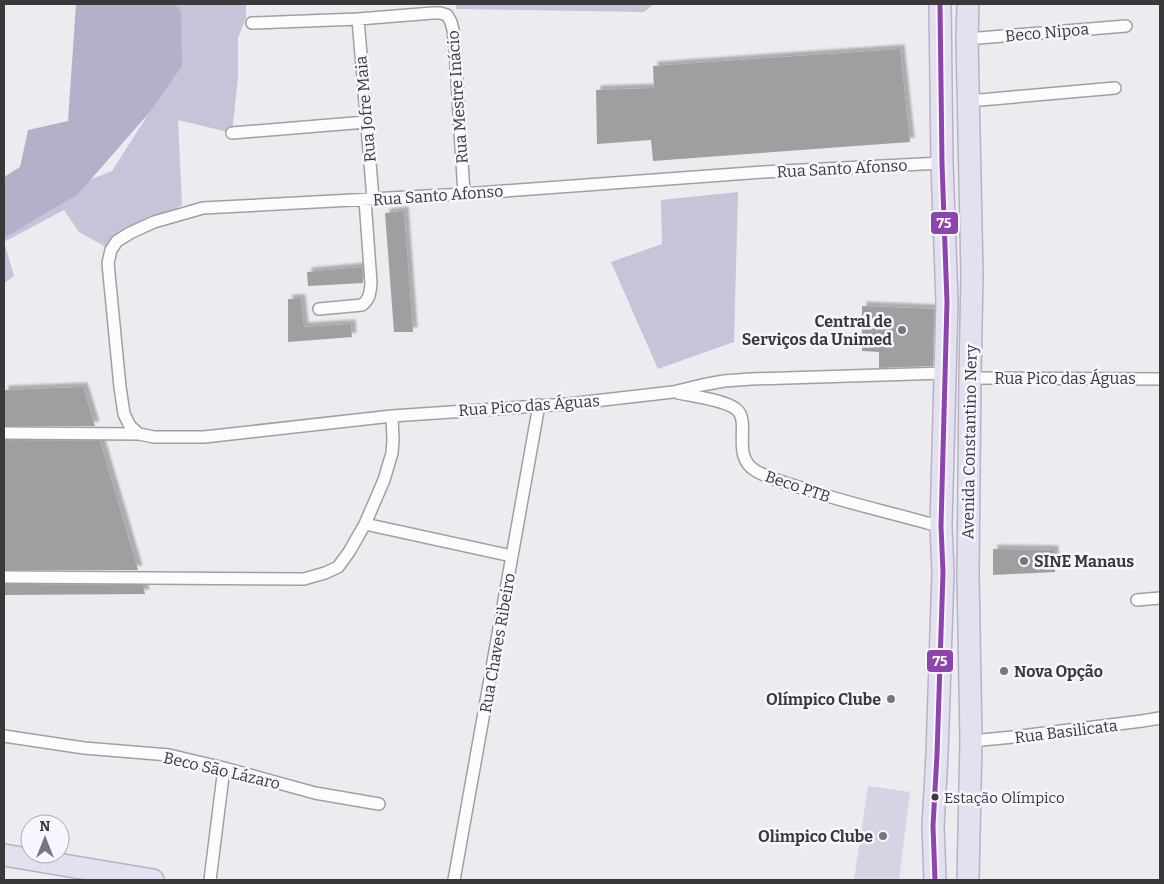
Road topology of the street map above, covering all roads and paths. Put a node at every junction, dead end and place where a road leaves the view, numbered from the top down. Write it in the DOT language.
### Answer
graph roads {
  1 [pos="940,4"];
  2 [pos="968,4"];
  3 [pos="358,19"];
  4 [pos="252,23"];
  5 [pos="1126,26"];
  6 [pos="967,39"];
  7 [pos="1115,88"];
  8 [pos="968,101"];
  9 [pos="366,122"];
  10 [pos="232,133"];
  11 [pos="942,163"];
  12 [pos="464,194"];
  13 [pos="369,200"];
  14 [pos="319,309"];
  15 [pos="945,373"];
  16 [pos="970,378"];
  17 [pos="1160,379"];
  18 [pos="672,392"];
  19 [pos="539,405"];
  20 [pos="392,416"];
  21 [pos="4,433"];
  22 [pos="139,434"];
  23 [pos="365,524"];
  24 [pos="941,526"];
  25 [pos="512,556"];
  26 [pos="4,577"];
  27 [pos="1160,598"];
  28 [pos="1137,600"];
  29 [pos="1160,718"];
  30 [pos="4,736"];
  31 [pos="971,741"];
  32 [pos="224,768"];
  33 [pos="379,804"];
  34 [pos="933,826"];
  35 [pos="4,855"];
  36 [pos="153,880"];
  37 [pos="210,880"];
  38 [pos="454,880"];
  39 [pos="921,880"];
  40 [pos="935,880"];
  41 [pos="968,880"];
  1 -- 11 [label="highway, Avenida Constantino Nery"];
  2 -- 6 [label="highway, Avenida Constantino Nery"];
  3 -- 4 [label="street, Rua Mestre Inácio"];
  3 -- 9 [label="street, Rua Jofre Maia"];
  3 -- 12 [label="street, Rua Mestre Inácio"];
  5 -- 6 [label="street, Beco Nipoa"];
  6 -- 8 [label="highway, Avenida Constantino Nery"];
  7 -- 8 [label="street"];
  8 -- 16 [label="highway, Avenida Constantino Nery"];
  9 -- 10 [label="street"];
  9 -- 13 [label="street, Rua Jofre Maia"];
  11 -- 12 [label="street, Rua Santo Afonso"];
  11 -- 15 [label="highway, Avenida Constantino Nery"];
  12 -- 13 [label="street, Rua Santo Afonso"];
  13 -- 14 [label="street, Rua Jofre Maia"];
  13 -- 22 [label="street, Rua Santo Afonso"];
  15 -- 18 [label="street, Rua Pico das Águas"];
  15 -- 24 [label="highway, Avenida Constantino Nery"];
  16 -- 17 [label="street, Rua Pico das Águas"];
  16 -- 31 [label="highway, Avenida Constantino Nery"];
  18 -- 19 [label="street, Rua Pico das Águas"];
  18 -- 24 [label="street, Beco PTB"];
  19 -- 20 [label="street, Rua Pico das Águas"];
  19 -- 25 [label="street, Rua Chaves Ribeiro"];
  20 -- 22 [label="street, Rua Pico das Águas"];
  20 -- 23 [label="street"];
  21 -- 22 [label="street, Rua Pico das Águas"];
  23 -- 25 [label="street"];
  23 -- 26 [label="street"];
  24 -- 34 [label="highway, Avenida Constantino Nery"];
  25 -- 38 [label="street, Rua Chaves Ribeiro"];
  27 -- 28 [label="street"];
  29 -- 31 [label="street, Rua Basilicata"];
  30 -- 32 [label="street, Beco São Lázaro"];
  31 -- 41 [label="highway, Avenida Constantino Nery"];
  32 -- 33 [label="street, Beco São Lázaro"];
  32 -- 37 [label="street"];
  34 -- 39 [label="highway"];
  34 -- 40 [label="highway, Avenida Constantino Nery"];
  35 -- 36 [label="highway"];
}
